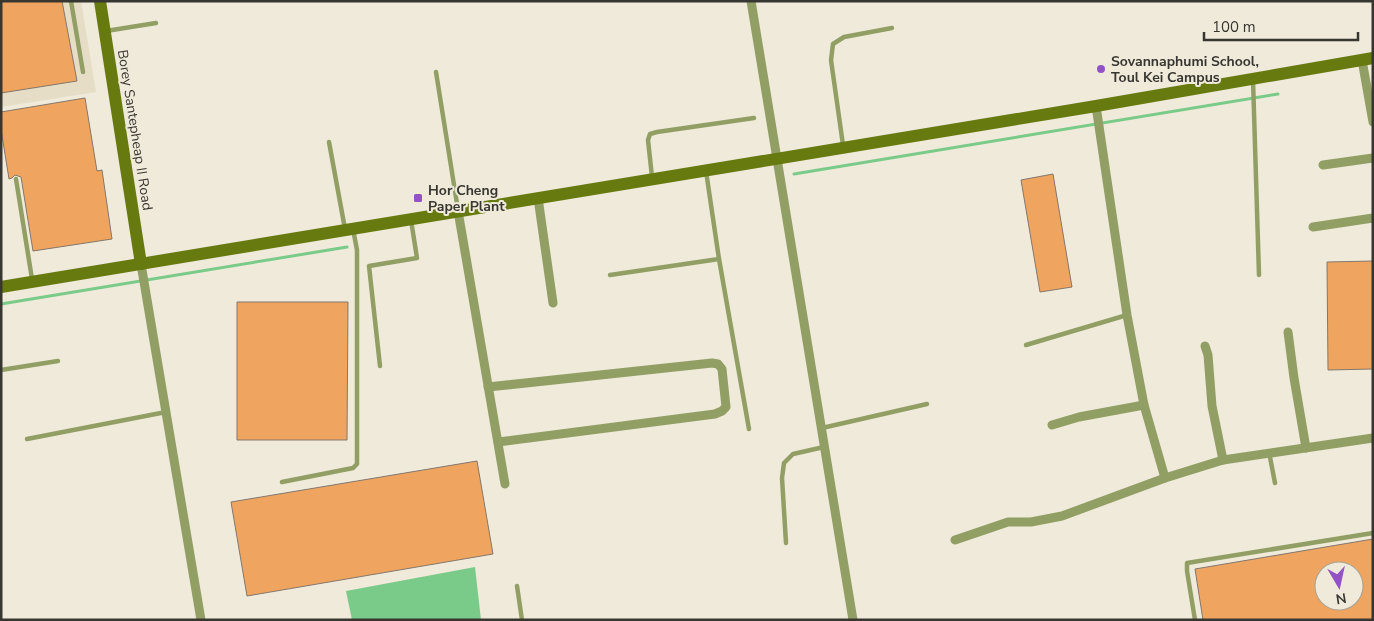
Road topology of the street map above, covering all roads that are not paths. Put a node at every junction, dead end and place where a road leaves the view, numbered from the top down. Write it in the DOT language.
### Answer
graph roads {
  1 [pos="71,1"];
  2 [pos="100,1"];
  3 [pos="751,1"];
  4 [pos="156,23"];
  5 [pos="892,28"];
  6 [pos="105,32"];
  7 [pos="1368,59"];
  8 [pos="83,72"];
  9 [pos="436,72"];
  10 [pos="1253,79"];
  11 [pos="1097,112"];
  12 [pos="754,118"];
  13 [pos="1373,122"];
  14 [pos="329,142"];
  15 [pos="844,148"];
  16 [pos="1373,158"];
  17 [pos="777,159"];
  18 [pos="1323,165"];
  19 [pos="706,170"];
  20 [pos="16,179"];
  21 [pos="652,179"];
  22 [pos="538,198"];
  23 [pos="458,211"];
  24 [pos="1373,218"];
  25 [pos="411,219"];
  26 [pos="1313,228"];
  27 [pos="349,229"];
  28 [pos="719,259"];
  29 [pos="142,268"];
  30 [pos="610,275"];
  31 [pos="1259,275"];
  32 [pos="33,282"];
  33 [pos="1,287"];
  34 [pos="553,303"];
  35 [pos="1127,315"];
  36 [pos="1288,332"];
  37 [pos="1026,345"];
  38 [pos="1205,346"];
  39 [pos="58,361"];
  40 [pos="380,366"];
  41 [pos="1,370"];
  42 [pos="488,387"];
  43 [pos="927,404"];
  44 [pos="1144,406"];
  45 [pos="166,412"];
  46 [pos="1052,425"];
  47 [pos="822,428"];
  48 [pos="749,429"];
  49 [pos="1373,438"];
  50 [pos="26,439"];
  51 [pos="498,442"];
  52 [pos="825,446"];
  53 [pos="1306,448"];
  54 [pos="1269,452"];
  55 [pos="1222,460"];
  56 [pos="1165,478"];
  57 [pos="282,482"];
  58 [pos="1275,483"];
  59 [pos="505,484"];
  60 [pos="1373,533"];
  61 [pos="955,540"];
  62 [pos="786,543"];
  63 [pos="517,586"];
  64 [pos="201,620"];
  65 [pos="522,620"];
  66 [pos="853,620"];
  67 [pos="1195,620"];
  1 -- 8 [label="lane"];
  2 -- 6 [label="main road, Borey Santepheap II Road"];
  3 -- 17 [label="street"];
  4 -- 6 [label="lane"];
  5 -- 15 [label="lane"];
  6 -- 29 [label="main road, Borey Santepheap II Road"];
  7 -- 10 [label="main road"];
  7 -- 13 [label="street"];
  9 -- 23 [label="lane"];
  10 -- 11 [label="main road"];
  10 -- 31 [label="lane"];
  11 -- 15 [label="main road"];
  11 -- 35 [label="street"];
  12 -- 21 [label="lane"];
  14 -- 27 [label="lane"];
  15 -- 17 [label="main road"];
  16 -- 18 [label="street"];
  17 -- 19 [label="main road"];
  17 -- 47 [label="street"];
  19 -- 21 [label="main road"];
  19 -- 28 [label="lane"];
  20 -- 32 [label="lane"];
  21 -- 22 [label="main road"];
  22 -- 23 [label="main road"];
  22 -- 34 [label="street"];
  23 -- 25 [label="main road"];
  23 -- 42 [label="street"];
  24 -- 26 [label="street"];
  25 -- 27 [label="main road"];
  25 -- 40 [label="lane"];
  27 -- 29 [label="main road"];
  27 -- 57 [label="lane"];
  28 -- 30 [label="lane"];
  28 -- 48 [label="lane"];
  29 -- 32 [label="main road"];
  29 -- 45 [label="street"];
  32 -- 33 [label="main road"];
  35 -- 37 [label="lane"];
  35 -- 44 [label="street"];
  36 -- 53 [label="street"];
  38 -- 55 [label="street"];
  39 -- 41 [label="lane"];
  42 -- 51 [label="street"];
  42 -- 51 [label="street"];
  43 -- 47 [label="lane"];
  44 -- 46 [label="street"];
  44 -- 56 [label="street"];
  45 -- 50 [label="lane"];
  45 -- 64 [label="street"];
  47 -- 52 [label="street"];
  49 -- 53 [label="street"];
  51 -- 59 [label="street"];
  52 -- 62 [label="lane"];
  52 -- 66 [label="street"];
  53 -- 54 [label="street"];
  54 -- 55 [label="street"];
  54 -- 58 [label="lane"];
  55 -- 56 [label="street"];
  56 -- 61 [label="street"];
  60 -- 67 [label="lane"];
  63 -- 65 [label="lane"];
}
